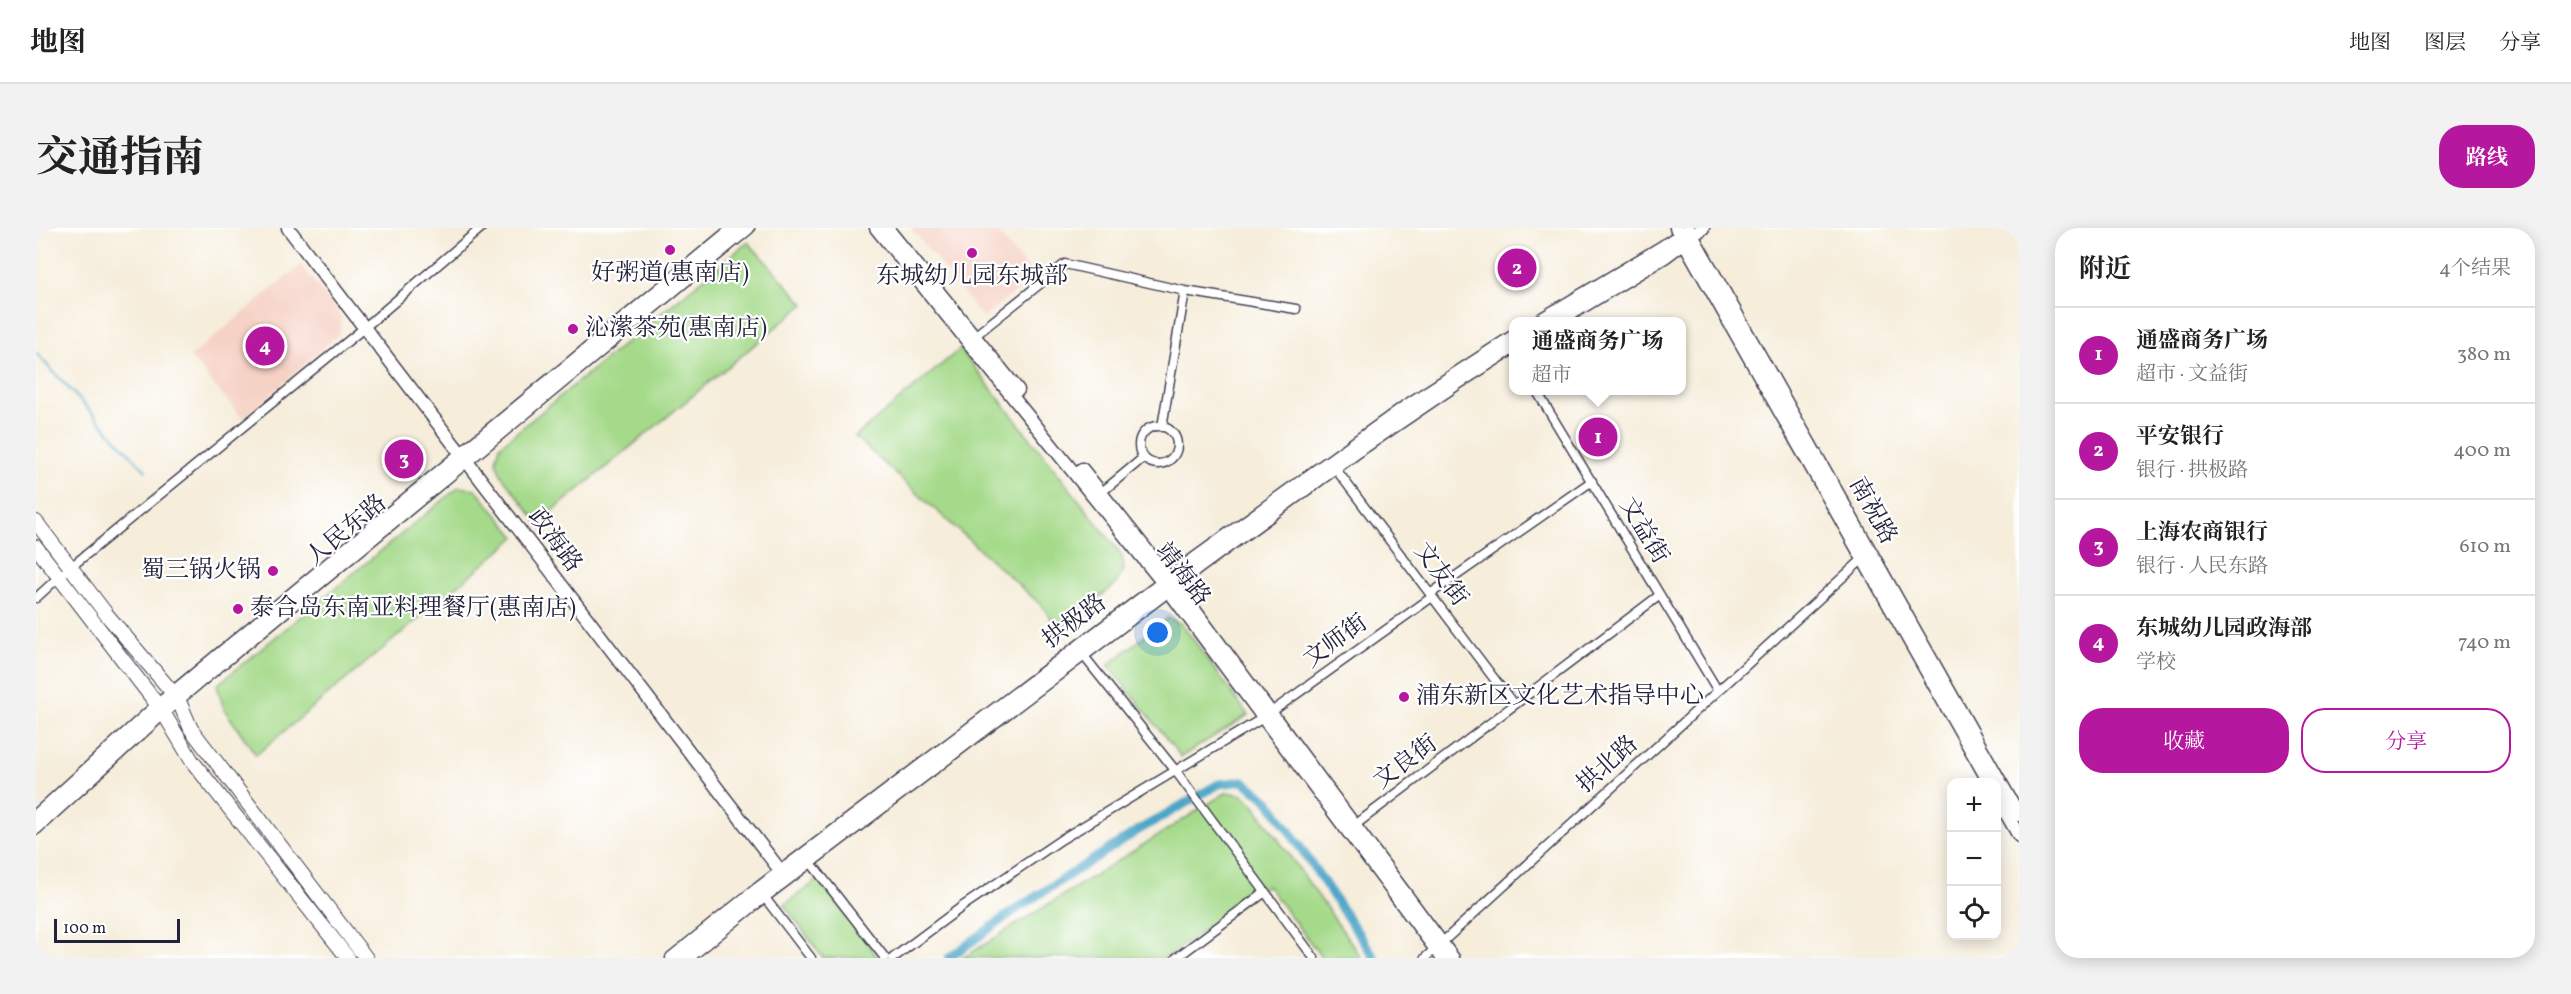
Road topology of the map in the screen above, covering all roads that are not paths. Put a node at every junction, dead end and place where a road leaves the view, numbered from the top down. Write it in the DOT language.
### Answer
graph roads {
  1 [pos="288,228"];
  2 [pos="481,228"];
  3 [pos="734,228"];
  4 [pos="748,228"];
  5 [pos="876,228"];
  6 [pos="887,228"];
  7 [pos="1704,228"];
  8 [pos="1686,233"];
  9 [pos="1185,291"];
  10 [pos="1296,309"];
  11 [pos="1544,317"];
  12 [pos="1563,317"];
  13 [pos="364,328"];
  14 [pos="971,339"];
  15 [pos="1509,339"];
  16 [pos="1509,350"];
  17 [pos="1539,395"];
  18 [pos="1162,427"];
  19 [pos="463,456"];
  20 [pos="1143,458"];
  21 [pos="1335,468"];
  22 [pos="1592,481"];
  23 [pos="1098,495"];
  24 [pos="36,522"];
  25 [pos="36,547"];
  26 [pos="1867,555"];
  27 [pos="72,566"];
  28 [pos="60,576"];
  29 [pos="1169,584"];
  30 [pos="1431,595"];
  31 [pos="1660,595"];
  32 [pos="36,598"];
  33 [pos="1083,655"];
  34 [pos="1718,691"];
  35 [pos="175,696"];
  36 [pos="1514,705"];
  37 [pos="160,709"];
  38 [pos="1267,716"];
  39 [pos="1175,770"];
  40 [pos="1986,778"];
  41 [pos="2001,805"];
  42 [pos="2019,815"];
  43 [pos="36,816"];
  44 [pos="36,828"];
  45 [pos="1351,828"];
  46 [pos="2019,836"];
  47 [pos="807,857"];
  48 [pos="784,875"];
  49 [pos="761,892"];
  50 [pos="1265,892"];
  51 [pos="1440,950"];
  52 [pos="348,958"];
  53 [pos="366,958"];
  54 [pos="672,958"];
  55 [pos="687,958"];
  56 [pos="811,958"];
  57 [pos="885,958"];
  58 [pos="893,958"];
  59 [pos="1176,958"];
  60 [pos="1314,958"];
  61 [pos="1425,958"];
  62 [pos="1453,958"];
  1 -- 13 [label="main road, 政海路"];
  2 -- 13 [label="street"];
  3 -- 19 [label="main road, 人民东路"];
  4 -- 19 [label="main road, 人民东路"];
  5 -- 14 [label="main road, 靖海路"];
  6 -- 14 [label="main road, 靖海路"];
  7 -- 8 [label="main road"];
  8 -- 11 [label="main road"];
  8 -- 12 [label="main road"];
  8 -- 26 [label="main road, 南祝路"];
  9 -- 10 [label="street"];
  9 -- 14 [label="street"];
  9 -- 18 [label="street"];
  13 -- 19 [label="main road, 政海路"];
  13 -- 27 [label="street"];
  14 -- 23 [label="main road, 靖海路"];
  15 -- 29 [label="main road, 拱极路"];
  16 -- 21 [label="main road, 拱极路"];
  17 -- 22 [label="street, 文益街"];
  18 -- 20 [label="street"];
  18 -- 20 [label="street"];
  19 -- 35 [label="main road, 人民东路"];
  19 -- 48 [label="main road, 政海路"];
  20 -- 23 [label="street"];
  21 -- 29 [label="main road, 拱极路"];
  21 -- 30 [label="street, 文友街"];
  22 -- 30 [label="street, 文师街"];
  22 -- 31 [label="street, 文益街"];
  23 -- 29 [label="main road, 靖海路"];
  24 -- 27 [label="main road"];
  25 -- 28 [label="main road"];
  26 -- 34 [label="street, 拱北路"];
  26 -- 40 [label="main road, 南祝路"];
  26 -- 42 [label="main road, 南祝路"];
  27 -- 28 [label="street"];
  27 -- 35 [label="main road"];
  28 -- 32 [label="street"];
  28 -- 37 [label="main road"];
  29 -- 33 [label="main road, 拱极路"];
  29 -- 38 [label="main road, 靖海路"];
  29 -- 47 [label="main road, 拱极路"];
  30 -- 36 [label="street, 文友街"];
  30 -- 38 [label="street, 文师街"];
  31 -- 34 [label="street, 文益街"];
  31 -- 36 [label="street, 文良街"];
  33 -- 39 [label="street"];
  33 -- 47 [label="main road, 拱极路"];
  34 -- 51 [label="street, 拱北路"];
  35 -- 37 [label="main road, 人民东路"];
  35 -- 53 [label="main road"];
  36 -- 45 [label="street, 文良街"];
  37 -- 43 [label="main road, 人民东路"];
  37 -- 44 [label="main road, 人民东路"];
  37 -- 52 [label="main road"];
  38 -- 39 [label="street, 文师街"];
  38 -- 45 [label="main road, 靖海路"];
  39 -- 50 [label="street"];
  39 -- 58 [label="street, 文师街"];
  41 -- 46 [label="main road"];
  45 -- 51 [label="main road, 靖海路"];
  47 -- 48 [label="main road, 拱极路"];
  47 -- 57 [label="street"];
  48 -- 49 [label="main road, 拱极路"];
  49 -- 54 [label="main road, 拱极路"];
  49 -- 55 [label="main road, 拱极路"];
  49 -- 56 [label="street"];
  50 -- 59 [label="street"];
  50 -- 60 [label="street"];
  51 -- 61 [label="street, 拱北路"];
  51 -- 62 [label="main road, 靖海路"];
}
